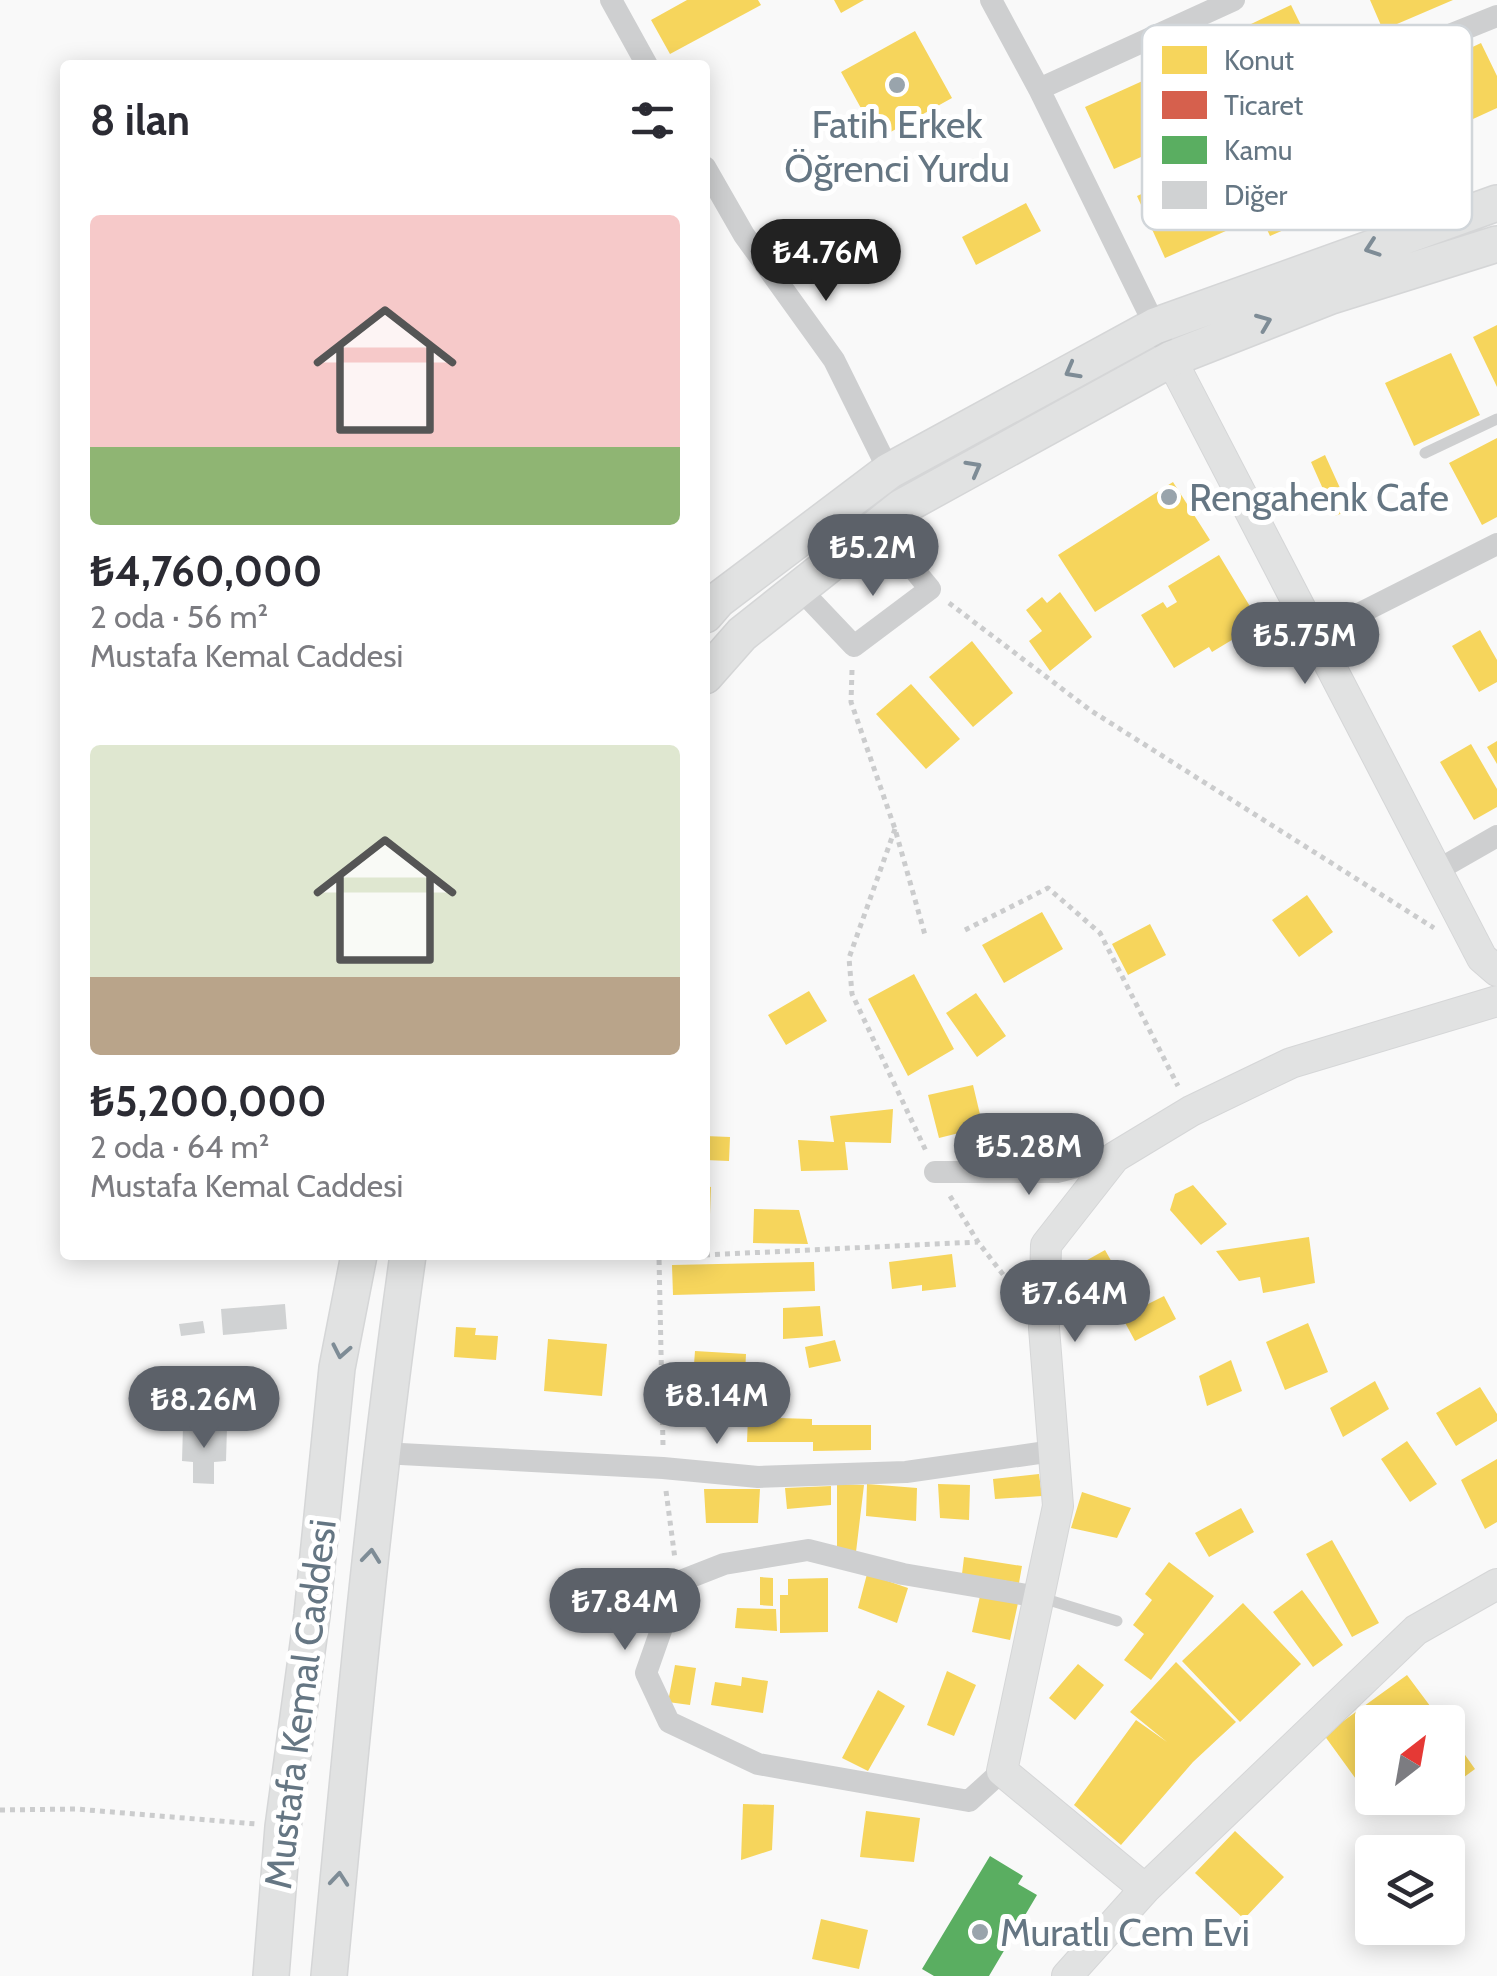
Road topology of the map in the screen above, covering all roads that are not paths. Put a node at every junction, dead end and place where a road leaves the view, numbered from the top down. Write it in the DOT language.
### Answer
graph roads {
  1 [pos="611,0"];
  2 [pos="992,0"];
  3 [pos="1234,0"];
  4 [pos="1497,16"];
  5 [pos="1180,25"];
  6 [pos="1472,26"];
  7 [pos="1142,42"];
  8 [pos="645,60"];
  9 [pos="1040,89"];
  10 [pos="710,176"];
  11 [pos="1497,204"];
  12 [pos="1472,213"];
  13 [pos="1424,230"];
  14 [pos="1497,244"];
  15 [pos="1155,326"];
  16 [pos="1171,359"];
  17 [pos="1497,419"];
  18 [pos="1426,453"];
  19 [pos="890,471"];
  20 [pos="878,526"];
  21 [pos="1497,544"];
  22 [pos="798,587"];
  23 [pos="710,609"];
  24 [pos="1313,637"];
  25 [pos="710,670"];
  26 [pos="1497,836"];
  27 [pos="1436,872"];
  28 [pos="1489,964"];
  29 [pos="1497,1001"];
  30 [pos="1115,1157"];
  31 [pos="935,1172"];
  32 [pos="358,1260"];
  33 [pos="407,1260"];
  34 [pos="1053,1451"];
  35 [pos="382,1453"];
  36 [pos="1497,1584"];
  37 [pos="1039,1597"];
  38 [pos="1116,1621"];
  39 [pos="1002,1771"];
  40 [pos="1146,1889"];
  41 [pos="271,1976"];
  42 [pos="329,1976"];
  43 [pos="1067,1976"];
  1 -- 8 [label="street"];
  2 -- 9 [label="street"];
  3 -- 5 [label="street"];
  4 -- 6 [label="street"];
  7 -- 9 [label="street"];
  9 -- 15 [label="street"];
  10 -- 19 [label="street"];
  11 -- 12 [label="main road, one-way"];
  13 -- 15 [label="main road, one-way"];
  16 -- 14 [label="main road, one-way"];
  15 -- 16 [label="street"];
  15 -- 19 [label="main road, one-way"];
  20 -- 16 [label="main road, one-way"];
  16 -- 24 [label="street"];
  17 -- 18 [label="lane"];
  19 -- 23 [label="main road"];
  20 -- 22 [label="main road"];
  20 -- 22 [label="street"];
  21 -- 24 [label="street"];
  22 -- 25 [label="main road"];
  24 -- 27 [label="street"];
  26 -- 27 [label="street"];
  27 -- 28 [label="street"];
  29 -- 30 [label="street"];
  30 -- 31 [label="street"];
  30 -- 34 [label="street"];
  32 -- 41 [label="main road, Mustafa Kemal Caddesi, one-way"];
  33 -- 35 [label="main road, Mustafa Kemal Caddesi"];
  34 -- 35 [label="street"];
  34 -- 37 [label="street"];
  42 -- 35 [label="main road, Mustafa Kemal Caddesi, one-way"];
  36 -- 40 [label="street"];
  37 -- 38 [label="lane"];
  37 -- 39 [label="street"];
  37 -- 39 [label="street"];
  39 -- 40 [label="street"];
  40 -- 43 [label="street"];
}
